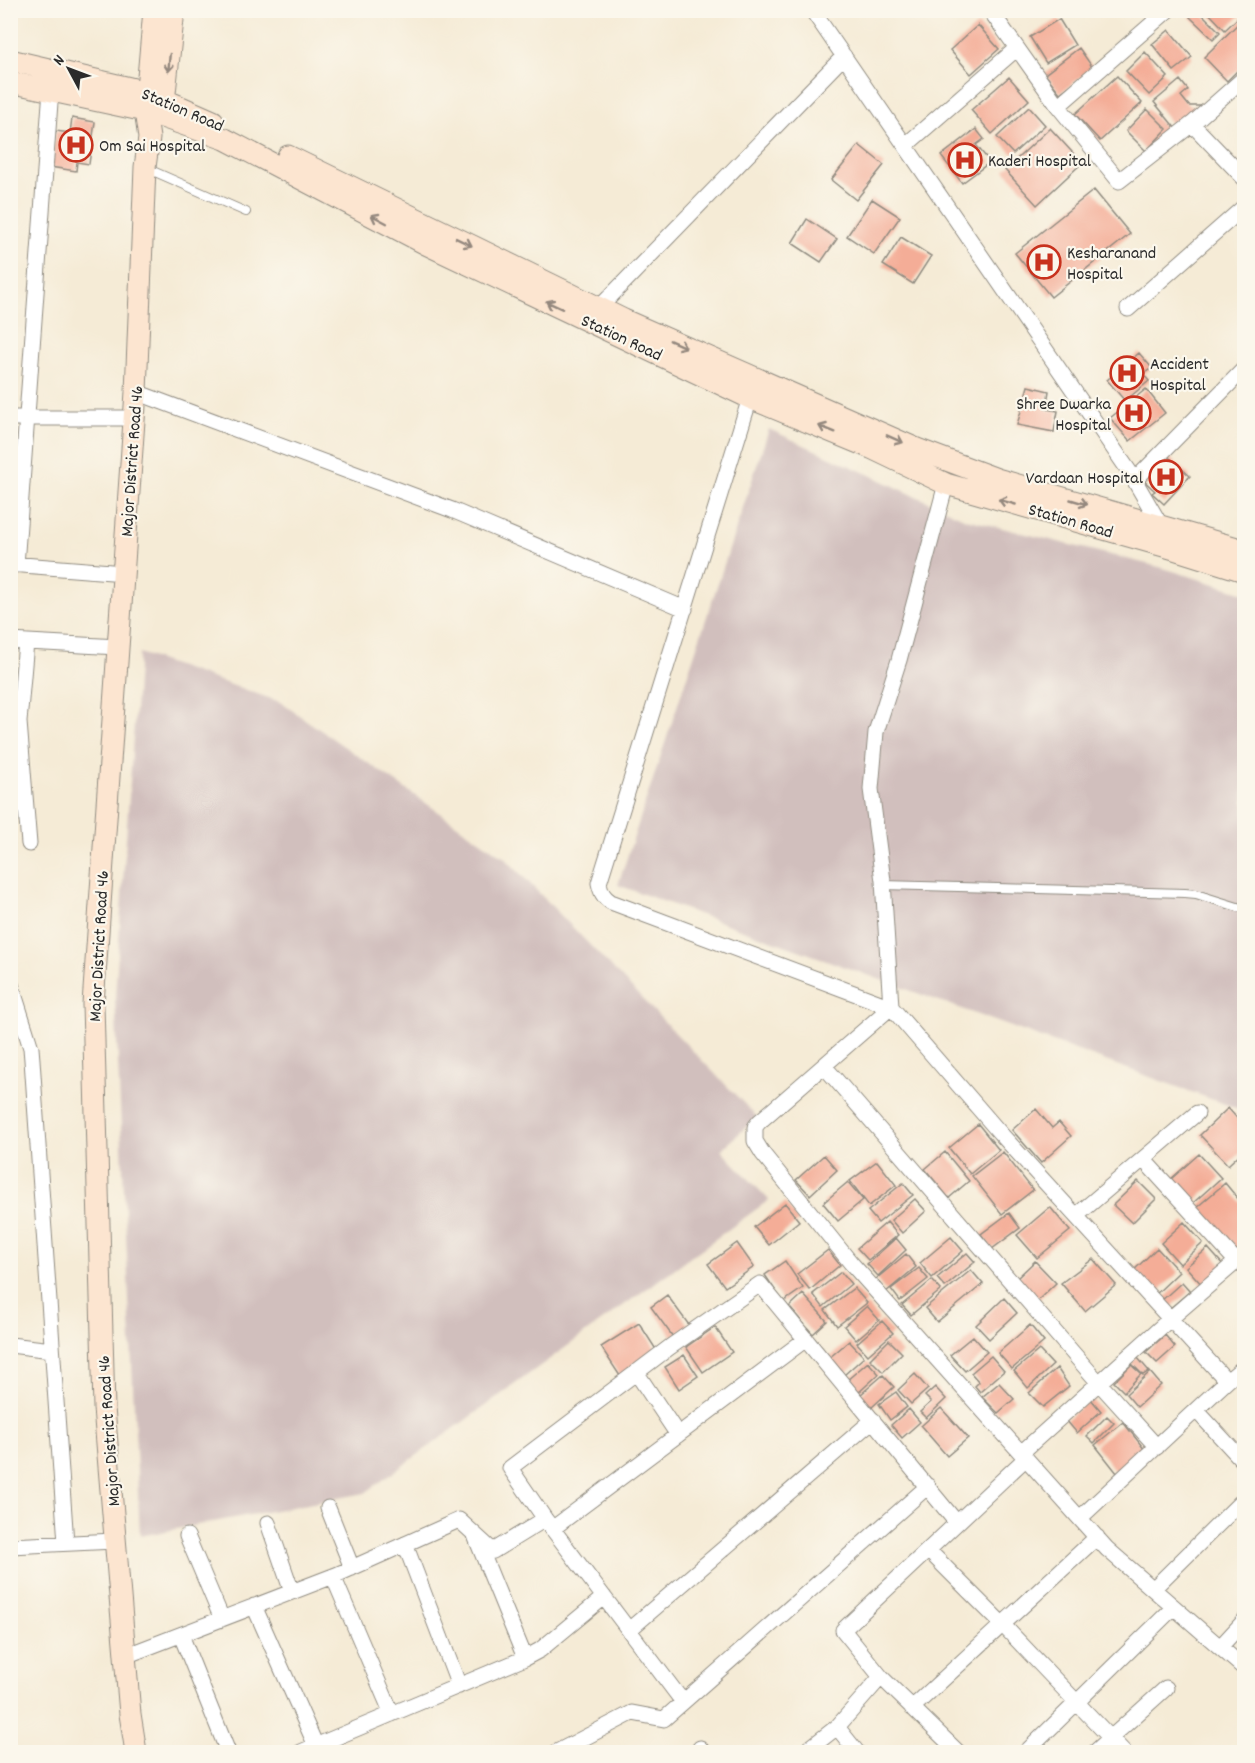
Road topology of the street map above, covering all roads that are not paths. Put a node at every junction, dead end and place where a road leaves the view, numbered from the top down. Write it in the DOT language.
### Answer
graph roads {
  1 [pos="154,10"];
  2 [pos="174,10"];
  3 [pos="812,10"];
  4 [pos="990,10"];
  5 [pos="1159,14"];
  6 [pos="1016,49"];
  7 [pos="844,56"];
  8 [pos="10,60"];
  9 [pos="1245,78"];
  10 [pos="10,82"];
  11 [pos="51,89"];
  12 [pos="155,104"];
  13 [pos="1058,106"];
  14 [pos="1192,124"];
  15 [pos="906,145"];
  16 [pos="145,167"];
  17 [pos="1245,178"];
  18 [pos="1245,207"];
  19 [pos="246,212"];
  20 [pos="599,308"];
  21 [pos="1128,309"];
  22 [pos="1245,369"];
  23 [pos="136,392"];
  24 [pos="750,398"];
  25 [pos="10,418"];
  26 [pos="27,418"];
  27 [pos="134,418"];
  28 [pos="1135,480"];
  29 [pos="946,484"];
  30 [pos="1161,525"];
  31 [pos="1174,549"];
  32 [pos="1245,550"];
  33 [pos="14,565"];
  34 [pos="1245,571"];
  35 [pos="124,573"];
  36 [pos="685,609"];
  37 [pos="10,641"];
  38 [pos="26,642"];
  39 [pos="118,647"];
  40 [pos="28,844"];
  41 [pos="883,885"];
  42 [pos="1245,909"];
  43 [pos="10,981"];
  44 [pos="891,1008"];
  45 [pos="824,1066"];
  46 [pos="1197,1113"];
  47 [pos="1143,1159"];
  48 [pos="1076,1216"];
  49 [pos="1241,1258"];
  50 [pos="1170,1319"];
  51 [pos="806,1339"];
  52 [pos="10,1345"];
  53 [pos="52,1350"];
  54 [pos="1245,1367"];
  55 [pos="636,1372"];
  56 [pos="1227,1381"];
  57 [pos="1099,1383"];
  58 [pos="1196,1410"];
  59 [pos="873,1420"];
  60 [pos="678,1434"];
  61 [pos="1156,1447"];
  62 [pos="1023,1455"];
  63 [pos="1245,1462"];
  64 [pos="928,1486"];
  65 [pos="1245,1499"];
  66 [pos="328,1508"];
  67 [pos="1080,1518"];
  68 [pos="268,1523"];
  69 [pos="957,1523"];
  70 [pos="549,1524"];
  71 [pos="475,1535"];
  72 [pos="187,1536"];
  73 [pos="1097,1537"];
  74 [pos="115,1541"];
  75 [pos="66,1543"];
  76 [pos="405,1544"];
  77 [pos="10,1546"];
  78 [pos="928,1550"];
  79 [pos="352,1568"];
  80 [pos="333,1576"];
  81 [pos="1153,1589"];
  82 [pos="292,1592"];
  83 [pos="604,1597"];
  84 [pos="254,1606"];
  85 [pos="1174,1607"];
  86 [pos="222,1619"];
  87 [pos="1245,1621"];
  88 [pos="1003,1625"];
  89 [pos="629,1630"];
  90 [pos="181,1635"];
  91 [pos="1220,1647"];
  92 [pos="125,1656"];
  93 [pos="525,1658"];
  94 [pos="1245,1668"];
  95 [pos="881,1677"];
  96 [pos="459,1686"];
  97 [pos="1166,1689"];
  98 [pos="1076,1701"];
  99 [pos="683,1702"];
  100 [pos="912,1708"];
  101 [pos="392,1714"];
  102 [pos="837,1727"];
  103 [pos="1111,1739"];
  104 [pos="316,1746"];
  105 [pos="136,1752"];
  106 [pos="228,1752"];
  107 [pos="301,1752"];
  108 [pos="557,1752"];
  109 [pos="805,1752"];
  110 [pos="857,1752"];
  111 [pos="958,1752"];
  112 [pos="1026,1752"];
  113 [pos="1095,1752"];
  114 [pos="1124,1752"];
  1 -- 12 [label="main road, Major District Road 46"];
  2 -- 12 [label="main road, Major District Road 46, one-way"];
  3 -- 7 [label="street"];
  4 -- 6 [label="street"];
  5 -- 13 [label="street"];
  6 -- 13 [label="street"];
  6 -- 15 [label="street"];
  7 -- 15 [label="street"];
  7 -- 20 [label="street"];
  8 -- 12 [label="main road, Station Road"];
  9 -- 14 [label="street"];
  10 -- 11 [label="main road, Station Road"];
  11 -- 12 [label="main road, Station Road"];
  11 -- 26 [label="street"];
  12 -- 16 [label="main road, Major District Road 46"];
  12 -- 20 [label="main road, Station Road, one-way"];
  24 -- 12 [label="main road, Station Road, one-way"];
  13 -- 14 [label="street"];
  14 -- 17 [label="street"];
  15 -- 28 [label="street"];
  16 -- 19 [label="lane"];
  16 -- 23 [label="main road, Major District Road 46"];
  18 -- 21 [label="street"];
  20 -- 30 [label="main road, Station Road, one-way"];
  22 -- 28 [label="street"];
  23 -- 27 [label="main road, Major District Road 46"];
  23 -- 36 [label="street"];
  29 -- 24 [label="main road, Station Road, one-way"];
  24 -- 36 [label="street"];
  25 -- 26 [label="street"];
  26 -- 27 [label="street"];
  26 -- 33 [label="street"];
  27 -- 35 [label="main road, Major District Road 46"];
  28 -- 30 [label="street"];
  31 -- 29 [label="main road, Station Road, one-way"];
  29 -- 41 [label="street"];
  30 -- 31 [label="street"];
  30 -- 32 [label="main road, Station Road"];
  31 -- 34 [label="main road, Station Road"];
  33 -- 35 [label="street"];
  35 -- 39 [label="main road, Major District Road 46"];
  36 -- 44 [label="street"];
  37 -- 38 [label="street"];
  38 -- 39 [label="street"];
  38 -- 40 [label="street"];
  39 -- 74 [label="main road, Major District Road 46"];
  41 -- 42 [label="lane"];
  41 -- 44 [label="street"];
  43 -- 53 [label="street"];
  44 -- 45 [label="street"];
  44 -- 48 [label="street"];
  45 -- 57 [label="street"];
  45 -- 62 [label="street"];
  46 -- 47 [label="street"];
  47 -- 48 [label="street"];
  47 -- 49 [label="street"];
  48 -- 50 [label="street"];
  49 -- 50 [label="street"];
  50 -- 56 [label="street"];
  50 -- 57 [label="street"];
  51 -- 55 [label="street"];
  51 -- 59 [label="street"];
  51 -- 60 [label="street"];
  52 -- 53 [label="street"];
  53 -- 75 [label="street"];
  54 -- 56 [label="street"];
  55 -- 60 [label="street"];
  55 -- 70 [label="street"];
  56 -- 58 [label="street"];
  57 -- 61 [label="street"];
  57 -- 62 [label="street"];
  58 -- 61 [label="street"];
  58 -- 63 [label="street"];
  59 -- 64 [label="street"];
  59 -- 89 [label="street"];
  60 -- 70 [label="street"];
  61 -- 67 [label="street"];
  62 -- 67 [label="street"];
  62 -- 69 [label="street"];
  64 -- 69 [label="street"];
  64 -- 99 [label="street"];
  65 -- 81 [label="street"];
  66 -- 79 [label="street"];
  67 -- 73 [label="street"];
  68 -- 82 [label="street"];
  69 -- 78 [label="street"];
  70 -- 71 [label="street"];
  70 -- 83 [label="street"];
  71 -- 76 [label="street"];
  71 -- 93 [label="street"];
  72 -- 86 [label="street"];
  73 -- 81 [label="street"];
  73 -- 88 [label="street"];
  74 -- 75 [label="street"];
  74 -- 92 [label="main road, Major District Road 46"];
  75 -- 77 [label="street"];
  76 -- 79 [label="street"];
  76 -- 96 [label="street"];
  78 -- 88 [label="street"];
  78 -- 95 [label="street"];
  79 -- 80 [label="street"];
  80 -- 82 [label="street"];
  80 -- 101 [label="street"];
  81 -- 85 [label="street"];
  82 -- 84 [label="street"];
  83 -- 89 [label="street"];
  83 -- 93 [label="street"];
  84 -- 86 [label="street"];
  84 -- 104 [label="street"];
  85 -- 91 [label="street"];
  85 -- 98 [label="street"];
  86 -- 90 [label="street"];
  87 -- 91 [label="street"];
  88 -- 98 [label="street"];
  88 -- 100 [label="street"];
  89 -- 99 [label="street"];
  90 -- 92 [label="street"];
  90 -- 106 [label="street"];
  91 -- 94 [label="street"];
  92 -- 105 [label="main road, Major District Road 46"];
  93 -- 96 [label="street"];
  95 -- 100 [label="street"];
  95 -- 102 [label="street"];
  96 -- 101 [label="street"];
  97 -- 103 [label="street"];
  98 -- 103 [label="street"];
  98 -- 112 [label="street"];
  99 -- 108 [label="street"];
  100 -- 111 [label="street"];
  101 -- 104 [label="street"];
  102 -- 109 [label="street"];
  102 -- 110 [label="street"];
  103 -- 113 [label="street"];
  103 -- 114 [label="street"];
  104 -- 107 [label="street"];
}
